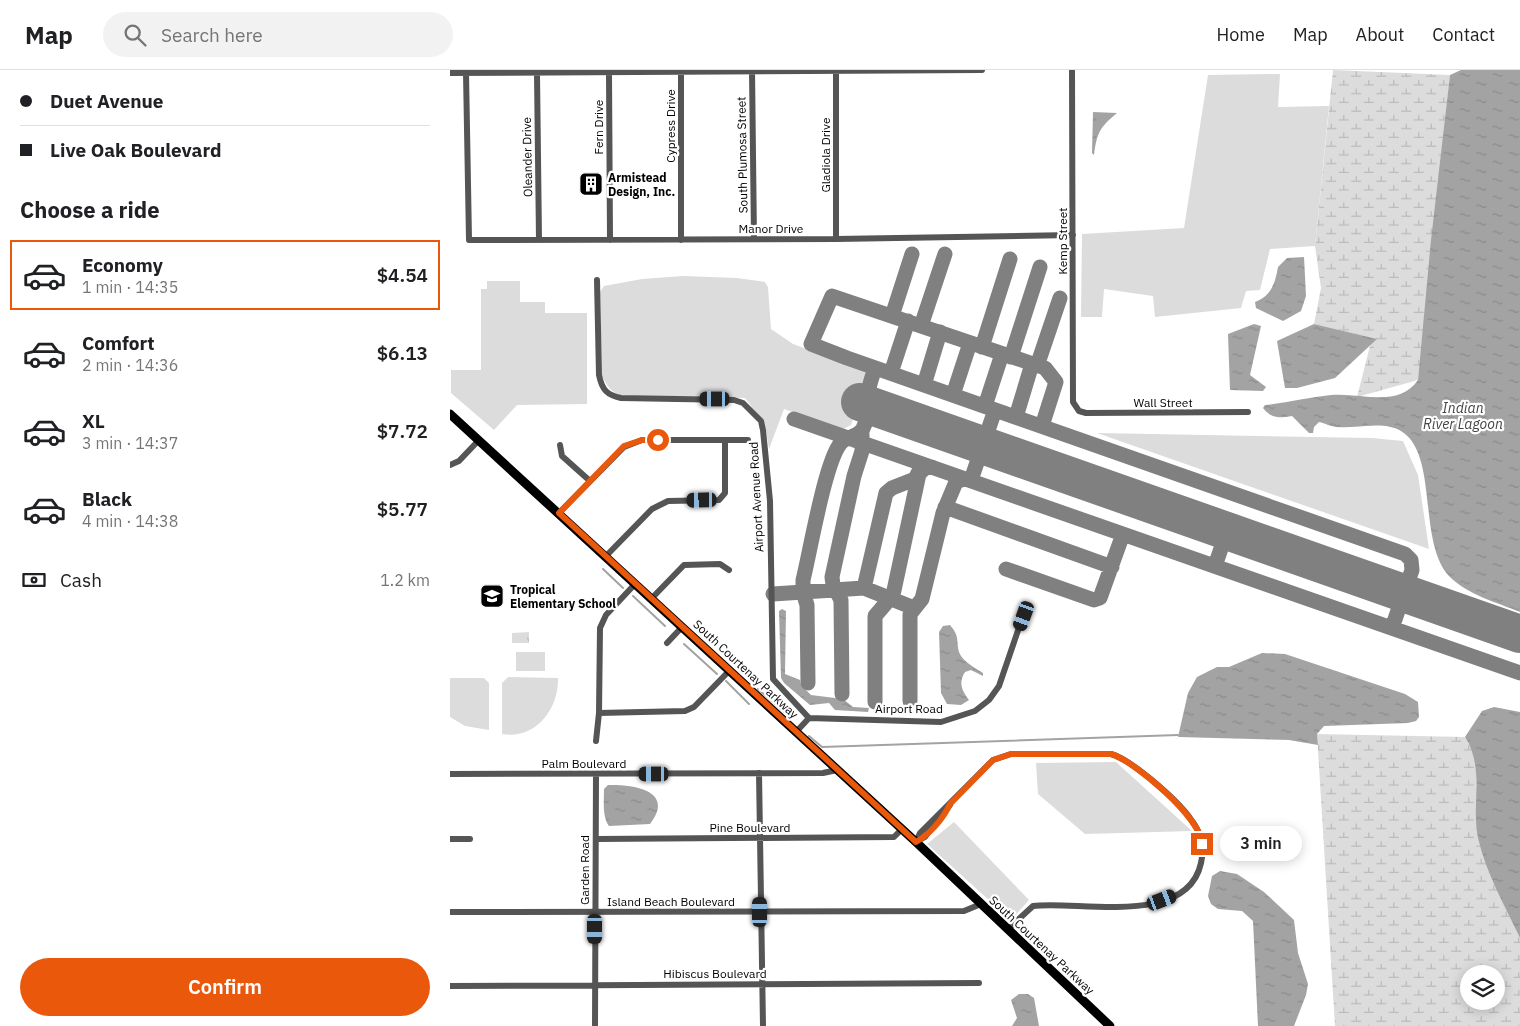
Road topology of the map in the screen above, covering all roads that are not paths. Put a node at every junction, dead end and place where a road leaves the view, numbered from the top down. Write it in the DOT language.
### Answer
graph roads {
  1 [pos="982,70"];
  2 [pos="1072,70"];
  3 [pos="752,71"];
  4 [pos="836,71"];
  5 [pos="450,73"];
  6 [pos="466,73"];
  7 [pos="681,73"];
  8 [pos="537,74"];
  9 [pos="609,74"];
  10 [pos="1073,235"];
  11 [pos="754,239"];
  12 [pos="836,239"];
  13 [pos="539,240"];
  14 [pos="610,240"];
  15 [pos="681,240"];
  16 [pos="598,280"];
  17 [pos="1078,411"];
  18 [pos="1248,412"];
  19 [pos="450,414"];
  20 [pos="479,440"];
  21 [pos="725,440"];
  22 [pos="748,440"];
  23 [pos="560,445"];
  24 [pos="450,466"];
  25 [pos="590,481"];
  26 [pos="559,513"];
  27 [pos="606,556"];
  28 [pos="729,570"];
  29 [pos="635,584"];
  30 [pos="651,599"];
  31 [pos="1024,613"];
  32 [pos="682,627"];
  33 [pos="667,642"];
  34 [pos="729,671"];
  35 [pos="599,713"];
  36 [pos="809,718"];
  37 [pos="796,732"];
  38 [pos="596,741"];
  39 [pos="837,770"];
  40 [pos="450,774"];
  41 [pos="596,774"];
  42 [pos="759,774"];
  43 [pos="902,830"];
  44 [pos="760,838"];
  45 [pos="450,839"];
  46 [pos="470,839"];
  47 [pos="596,839"];
  48 [pos="916,842"];
  49 [pos="981,904"];
  50 [pos="450,912"];
  51 [pos="595,912"];
  52 [pos="760,912"];
  53 [pos="1008,929"];
  54 [pos="979,983"];
  55 [pos="595,984"];
  56 [pos="762,984"];
  57 [pos="450,986"];
  58 [pos="595,1026"];
  59 [pos="763,1026"];
  60 [pos="1110,1026"];
  1 -- 4 [label="street"];
  2 -- 10 [label="street, Kemp Street"];
  3 -- 4 [label="street"];
  3 -- 7 [label="street"];
  3 -- 11 [label="street, South Plumosa Street"];
  4 -- 12 [label="street, Gladiola Drive"];
  5 -- 6 [label="street"];
  6 -- 8 [label="street"];
  6 -- 13 [label="street, Manor Drive"];
  7 -- 9 [label="street"];
  7 -- 15 [label="street, Cypress Drive"];
  8 -- 9 [label="street"];
  8 -- 13 [label="street, Oleander Drive"];
  9 -- 14 [label="street, Fern Drive"];
  10 -- 12 [label="street, Manor Drive"];
  10 -- 17 [label="street, Kemp Street"];
  11 -- 12 [label="street, Manor Drive"];
  11 -- 15 [label="street, Manor Drive"];
  13 -- 14 [label="street, Manor Drive"];
  14 -- 15 [label="street, Manor Drive"];
  16 -- 36 [label="street, Airport Avenue Road"];
  17 -- 18 [label="street, Wall Street"];
  19 -- 20 [label="main road, South Courtenay Parkway"];
  20 -- 24 [label="street"];
  20 -- 26 [label="main road, South Courtenay Parkway"];
  21 -- 22 [label="street"];
  21 -- 25 [label="street"];
  21 -- 27 [label="street"];
  23 -- 25 [label="street"];
  25 -- 26 [label="street"];
  26 -- 27 [label="main road, South Courtenay Parkway"];
  27 -- 29 [label="main road, South Courtenay Parkway"];
  28 -- 30 [label="street"];
  29 -- 30 [label="main road, South Courtenay Parkway"];
  29 -- 35 [label="street"];
  30 -- 32 [label="main road, South Courtenay Parkway"];
  31 -- 36 [label="street, Airport Road"];
  32 -- 33 [label="street"];
  32 -- 34 [label="main road, South Courtenay Parkway"];
  34 -- 35 [label="street"];
  34 -- 37 [label="main road, South Courtenay Parkway"];
  35 -- 38 [label="street"];
  36 -- 37 [label="street"];
  37 -- 39 [label="main road, South Courtenay Parkway"];
  39 -- 42 [label="street, Palm Boulevard"];
  39 -- 43 [label="main road, South Courtenay Parkway"];
  40 -- 41 [label="street, Palm Boulevard"];
  41 -- 42 [label="street, Palm Boulevard"];
  41 -- 47 [label="street, Garden Road"];
  42 -- 44 [label="street"];
  43 -- 44 [label="street, Pine Boulevard"];
  43 -- 48 [label="main road, South Courtenay Parkway"];
  44 -- 47 [label="street, Pine Boulevard"];
  44 -- 52 [label="street"];
  45 -- 46 [label="street"];
  47 -- 51 [label="street, Garden Road"];
  48 -- 49 [label="main road, South Courtenay Parkway"];
  48 -- 53 [label="street"];
  49 -- 52 [label="street, Island Beach Boulevard"];
  49 -- 53 [label="main road, South Courtenay Parkway"];
  50 -- 51 [label="street, Island Beach Boulevard"];
  51 -- 52 [label="street, Island Beach Boulevard"];
  51 -- 55 [label="street, Garden Road"];
  52 -- 56 [label="street"];
  53 -- 60 [label="main road, South Courtenay Parkway"];
  54 -- 56 [label="street, Hibiscus Boulevard"];
  55 -- 56 [label="street, Hibiscus Boulevard"];
  55 -- 57 [label="street, Hibiscus Boulevard"];
  55 -- 58 [label="street, Garden Road"];
  56 -- 59 [label="street"];
}
